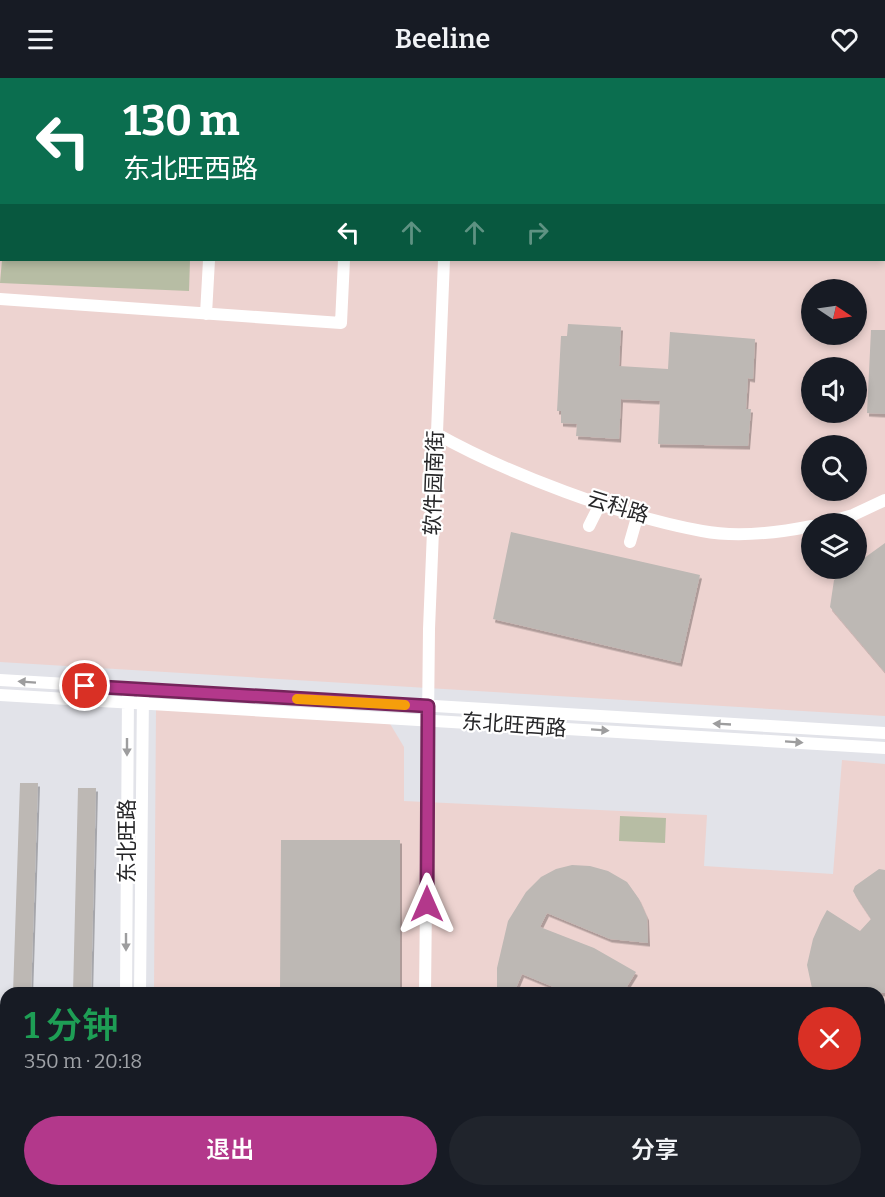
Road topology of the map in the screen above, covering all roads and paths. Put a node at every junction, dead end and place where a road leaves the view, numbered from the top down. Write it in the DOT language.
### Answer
graph roads {
  1 [pos="209,261"];
  2 [pos="344,261"];
  3 [pos="444,261"];
  4 [pos="0,299"];
  5 [pos="206,314"];
  6 [pos="435,434"];
  7 [pos="885,500"];
  8 [pos="601,502"];
  9 [pos="857,513"];
  10 [pos="638,514"];
  11 [pos="589,526"];
  12 [pos="801,528"];
  13 [pos="630,542"];
  14 [pos="0,680"];
  15 [pos="128,688"];
  16 [pos="143,689"];
  17 [pos="0,694"];
  18 [pos="128,702"];
  19 [pos="143,702"];
  20 [pos="428,706"];
  21 [pos="428,720"];
  22 [pos="885,733"];
  23 [pos="885,748"];
  24 [pos="126,987"];
  25 [pos="140,987"];
  26 [pos="425,987"];
  1 -- 5 [label="street"];
  2 -- 5 [label="street"];
  3 -- 6 [label="street, 软件园南街"];
  4 -- 5 [label="street"];
  6 -- 8 [label="street, 云科路"];
  6 -- 20 [label="street, 软件园南街"];
  7 -- 9 [label="street"];
  8 -- 10 [label="street, 云科路"];
  8 -- 11 [label="street"];
  10 -- 12 [label="street, 云科路"];
  10 -- 13 [label="street"];
  15 -- 14 [label="street, 东北旺西路, one-way"];
  15 -- 16 [label="street, 东北旺西路"];
  15 -- 18 [label="street, 东北旺路"];
  16 -- 19 [label="street, 东北旺路"];
  16 -- 20 [label="street, 东北旺西路"];
  17 -- 18 [label="street, 东北旺西路"];
  18 -- 19 [label="street, 东北旺西路"];
  18 -- 24 [label="street, 东北旺路, one-way"];
  19 -- 21 [label="street, 东北旺西路"];
  19 -- 25 [label="street, 东北旺路"];
  20 -- 21 [label="street, 软件园南街"];
  22 -- 20 [label="street, 东北旺西路, one-way"];
  21 -- 23 [label="street, 东北旺西路, one-way"];
  21 -- 26 [label="street, 软件园南街"];
}
